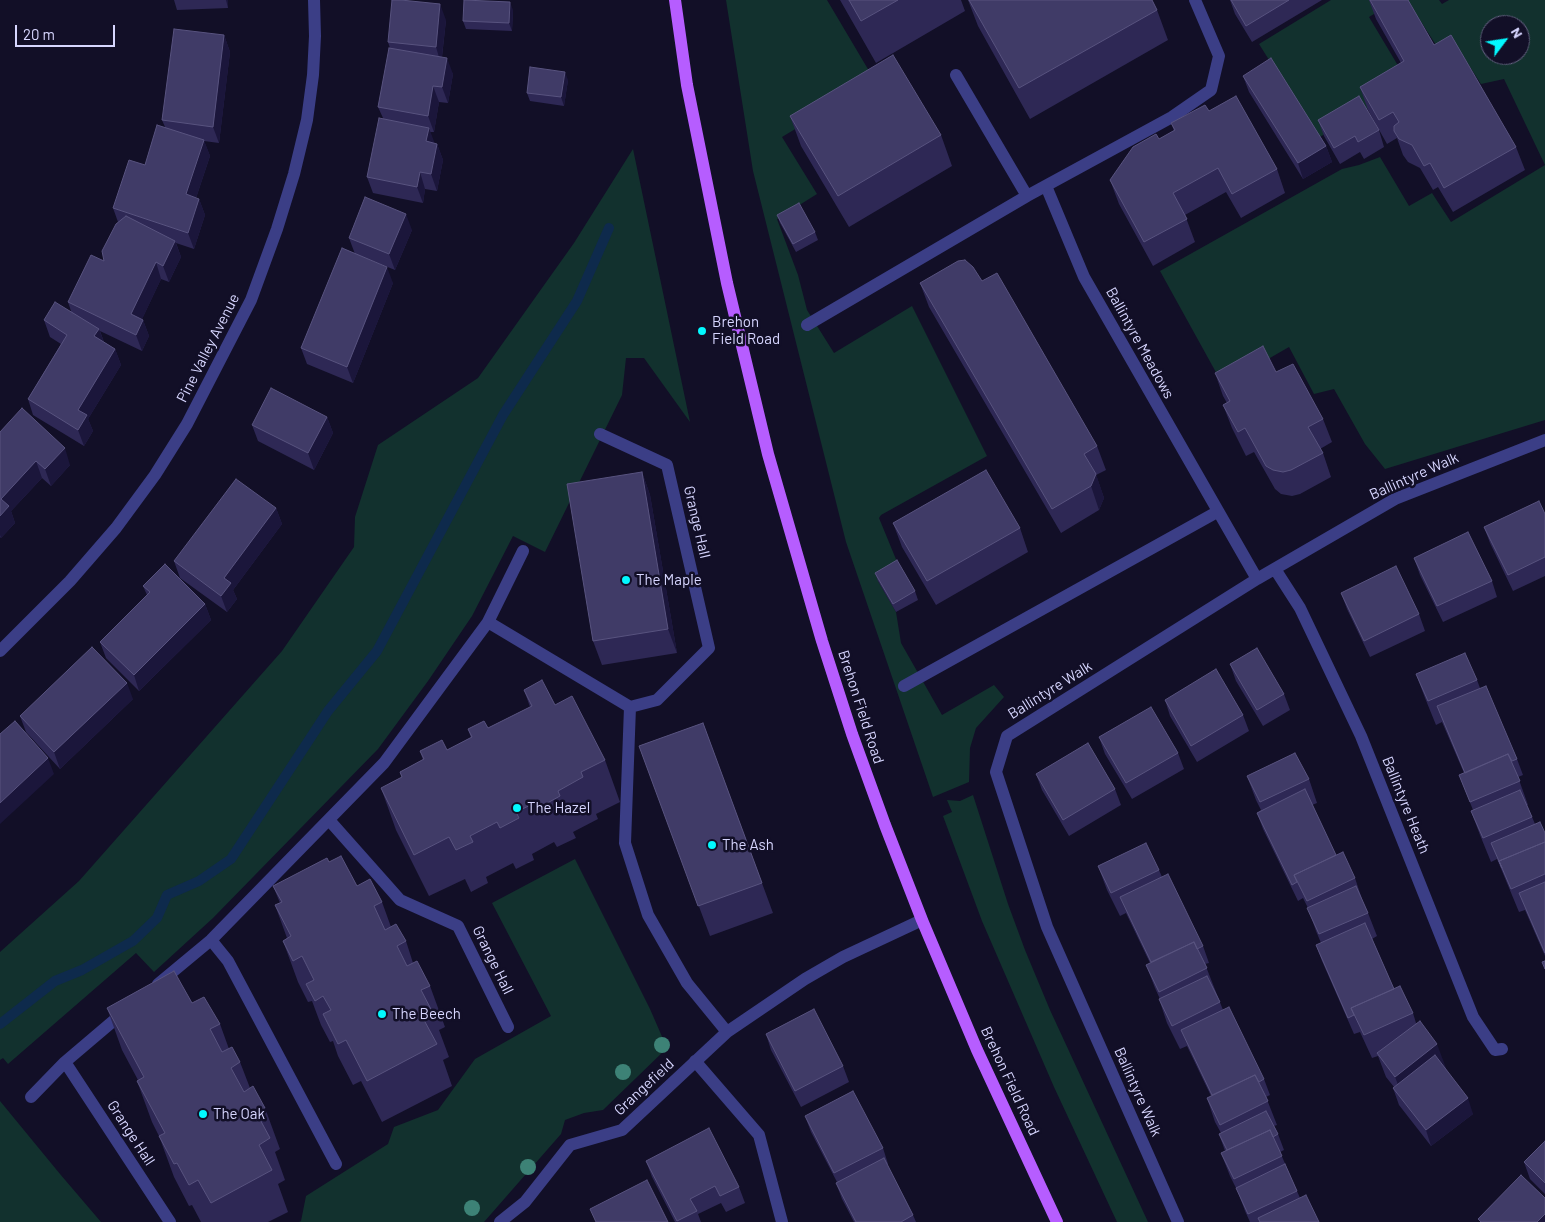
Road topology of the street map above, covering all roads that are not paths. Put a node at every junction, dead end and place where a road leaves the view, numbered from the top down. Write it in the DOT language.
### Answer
graph roads {
  1 [pos="314,0"];
  2 [pos="675,0"];
  3 [pos="1198,1"];
  4 [pos="956,75"];
  5 [pos="1046,186"];
  6 [pos="1028,196"];
  7 [pos="807,325"];
  8 [pos="600,434"];
  9 [pos="1545,440"];
  10 [pos="1217,512"];
  11 [pos="523,551"];
  12 [pos="1275,568"];
  13 [pos="1257,579"];
  14 [pos="488,622"];
  15 [pos="0,651"];
  16 [pos="904,686"];
  17 [pos="630,707"];
  18 [pos="329,820"];
  19 [pos="922,920"];
  20 [pos="211,940"];
  21 [pos="146,994"];
  22 [pos="132,1006"];
  23 [pos="508,1027"];
  24 [pos="727,1032"];
  25 [pos="1502,1049"];
  26 [pos="65,1062"];
  27 [pos="695,1062"];
  28 [pos="31,1097"];
  29 [pos="336,1164"];
  30 [pos="170,1222"];
  31 [pos="500,1222"];
  32 [pos="782,1222"];
  33 [pos="1057,1222"];
  34 [pos="1178,1222"];
  1 -- 15 [label="street, Pine Valley Avenue"];
  2 -- 19 [label="main road, Brehon Field Road"];
  3 -- 5 [label="street"];
  4 -- 6 [label="street"];
  5 -- 6 [label="street"];
  5 -- 10 [label="street, Ballintyre Meadows"];
  6 -- 7 [label="street"];
  8 -- 17 [label="street, Grange Hall"];
  9 -- 12 [label="street, Ballintyre Walk"];
  10 -- 13 [label="street, Ballintyre Meadows"];
  10 -- 16 [label="street"];
  11 -- 14 [label="street"];
  12 -- 13 [label="street, Ballintyre Walk"];
  12 -- 25 [label="street, Ballintyre Heath"];
  13 -- 34 [label="street, Ballintyre Walk"];
  14 -- 17 [label="street"];
  14 -- 18 [label="street"];
  17 -- 24 [label="street"];
  18 -- 20 [label="street"];
  18 -- 23 [label="street, Grange Hall"];
  19 -- 24 [label="street, Grangefield"];
  19 -- 33 [label="main road, Brehon Field Road"];
  20 -- 21 [label="street"];
  20 -- 29 [label="street"];
  22 -- 26 [label="street"];
  24 -- 27 [label="street, Grangefield"];
  26 -- 28 [label="street"];
  26 -- 30 [label="street, Grange Hall"];
  27 -- 31 [label="street, Grangefield"];
  27 -- 32 [label="street, Grangefield"];
}
